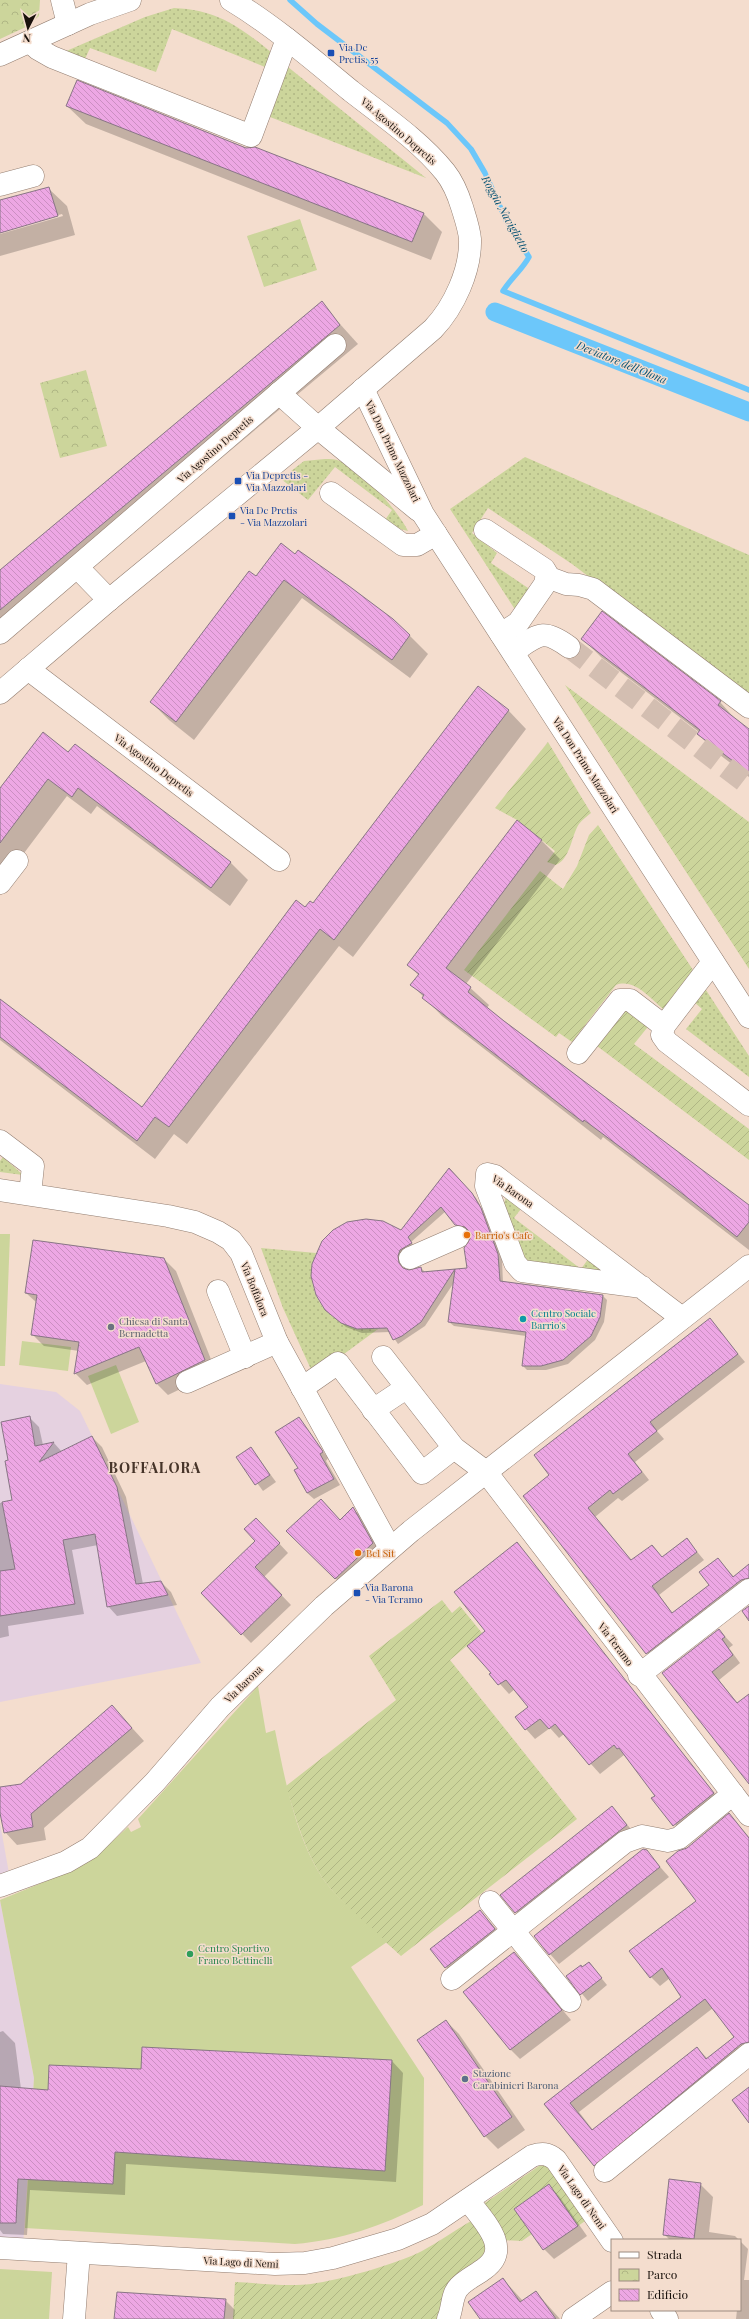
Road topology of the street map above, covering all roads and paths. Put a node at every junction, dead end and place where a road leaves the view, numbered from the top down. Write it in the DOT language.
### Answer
graph roads {
  1 [pos="62,0"];
  2 [pos="130,0"];
  3 [pos="231,0"];
  4 [pos="85,7"];
  5 [pos="68,24"];
  6 [pos="287,39"];
  7 [pos="30,42"];
  8 [pos="0,56"];
  9 [pos="33,176"];
  10 [pos="0,185"];
  11 [pos="335,345"];
  12 [pos="363,389"];
  13 [pos="279,393"];
  14 [pos="318,428"];
  15 [pos="331,493"];
  16 [pos="423,514"];
  17 [pos="485,530"];
  18 [pos="436,534"];
  19 [pos="77,567"];
  20 [pos="547,577"];
  21 [pos="109,600"];
  22 [pos="0,633"];
  23 [pos="501,634"];
  24 [pos="569,647"];
  25 [pos="513,652"];
  26 [pos="28,669"];
  27 [pos="0,693"];
  28 [pos="749,707"];
  29 [pos="279,860"];
  30 [pos="17,861"];
  31 [pos="0,883"];
  32 [pos="713,962"];
  33 [pos="749,1017"];
  34 [pos="664,1026"];
  35 [pos="578,1053"];
  36 [pos="749,1105"];
  37 [pos="0,1141"];
  38 [pos="0,1190"];
  39 [pos="30,1194"];
  40 [pos="458,1237"];
  41 [pos="410,1258"];
  42 [pos="749,1266"];
  43 [pos="642,1286"];
  44 [pos="218,1291"];
  45 [pos="682,1318"];
  46 [pos="276,1342"];
  47 [pos="245,1357"];
  48 [pos="383,1357"];
  49 [pos="187,1382"];
  50 [pos="302,1388"];
  51 [pos="406,1388"];
  52 [pos="373,1410"];
  53 [pos="454,1448"];
  54 [pos="486,1472"];
  55 [pos="390,1548"];
  56 [pos="749,1590"];
  57 [pos="639,1674"];
  58 [pos="733,1794"];
  59 [pos="749,1814"];
  60 [pos="0,1886"];
  61 [pos="490,1902"];
  62 [pos="513,1931"];
  63 [pos="452,1979"];
  64 [pos="570,2001"];
  65 [pos="749,2054"];
  66 [pos="605,2171"];
  67 [pos="468,2200"];
  68 [pos="611,2240"];
  69 [pos="0,2248"];
  70 [pos="79,2253"];
  71 [pos="611,2293"];
  72 [pos="74,2319"];
  73 [pos="448,2319"];
  74 [pos="573,2319"];
  1 -- 5 [label="street"];
  2 -- 4 [label="street"];
  3 -- 6 [label="street, Via Agostino Depretis"];
  4 -- 5 [label="street"];
  5 -- 7 [label="street"];
  6 -- 7 [label="street"];
  6 -- 12 [label="street, Via Agostino Depretis"];
  7 -- 8 [label="street"];
  9 -- 10 [label="street"];
  11 -- 13 [label="street, Via Agostino Depretis"];
  12 -- 14 [label="street, Via Agostino Depretis"];
  12 -- 16 [label="street, Via Don Primo Mazzolari"];
  13 -- 14 [label="street"];
  13 -- 19 [label="street, Via Agostino Depretis"];
  14 -- 16 [label="street, Via Don Primo Mazzolari"];
  14 -- 21 [label="street, Via Agostino Depretis"];
  15 -- 18 [label="street"];
  16 -- 18 [label="street, Via Don Primo Mazzolari"];
  17 -- 20 [label="street"];
  18 -- 23 [label="street, Via Don Primo Mazzolari"];
  19 -- 21 [label="street"];
  19 -- 22 [label="street, Via Agostino Depretis"];
  20 -- 23 [label="street"];
  20 -- 28 [label="street"];
  21 -- 26 [label="street, Via Agostino Depretis"];
  23 -- 25 [label="street, Via Don Primo Mazzolari"];
  24 -- 25 [label="street"];
  25 -- 32 [label="street, Via Don Primo Mazzolari"];
  26 -- 27 [label="street, Via Agostino Depretis"];
  26 -- 29 [label="street, Via Agostino Depretis"];
  30 -- 31 [label="street"];
  32 -- 33 [label="street, Via Don Primo Mazzolari"];
  32 -- 34 [label="street"];
  34 -- 35 [label="street"];
  34 -- 36 [label="street"];
  37 -- 39 [label="street"];
  38 -- 39 [label="street, Via Boffalora"];
  39 -- 46 [label="street, Via Boffalora"];
  40 -- 41 [label="street"];
  42 -- 45 [label="street, Via Barona"];
  43 -- 43 [label="street, Via Barona"];
  43 -- 45 [label="street, Via Barona"];
  44 -- 47 [label="street"];
  45 -- 54 [label="street, Via Barona"];
  46 -- 47 [label="street"];
  46 -- 50 [label="street, Via Boffalora"];
  47 -- 49 [label="street"];
  48 -- 51 [label="street"];
  50 -- 52 [label="street"];
  50 -- 55 [label="street, Via Boffalora"];
  51 -- 52 [label="street"];
  51 -- 53 [label="street"];
  52 -- 53 [label="street"];
  53 -- 54 [label="street"];
  54 -- 55 [label="street, Via Barona"];
  54 -- 57 [label="street, Via Teramo"];
  55 -- 60 [label="street, Via Barona"];
  56 -- 57 [label="street"];
  57 -- 58 [label="street, Via Teramo"];
  58 -- 59 [label="street, Via Teramo"];
  58 -- 62 [label="street"];
  61 -- 62 [label="street"];
  62 -- 63 [label="street"];
  62 -- 64 [label="street"];
  65 -- 66 [label="street"];
  67 -- 68 [label="street, Via Lago di Nemi"];
  67 -- 70 [label="street, Via Lago di Nemi"];
  67 -- 73 [label="street"];
  69 -- 70 [label="street, Via Lago di Nemi"];
  70 -- 72 [label="street"];
  71 -- 74 [label="street"];
}
